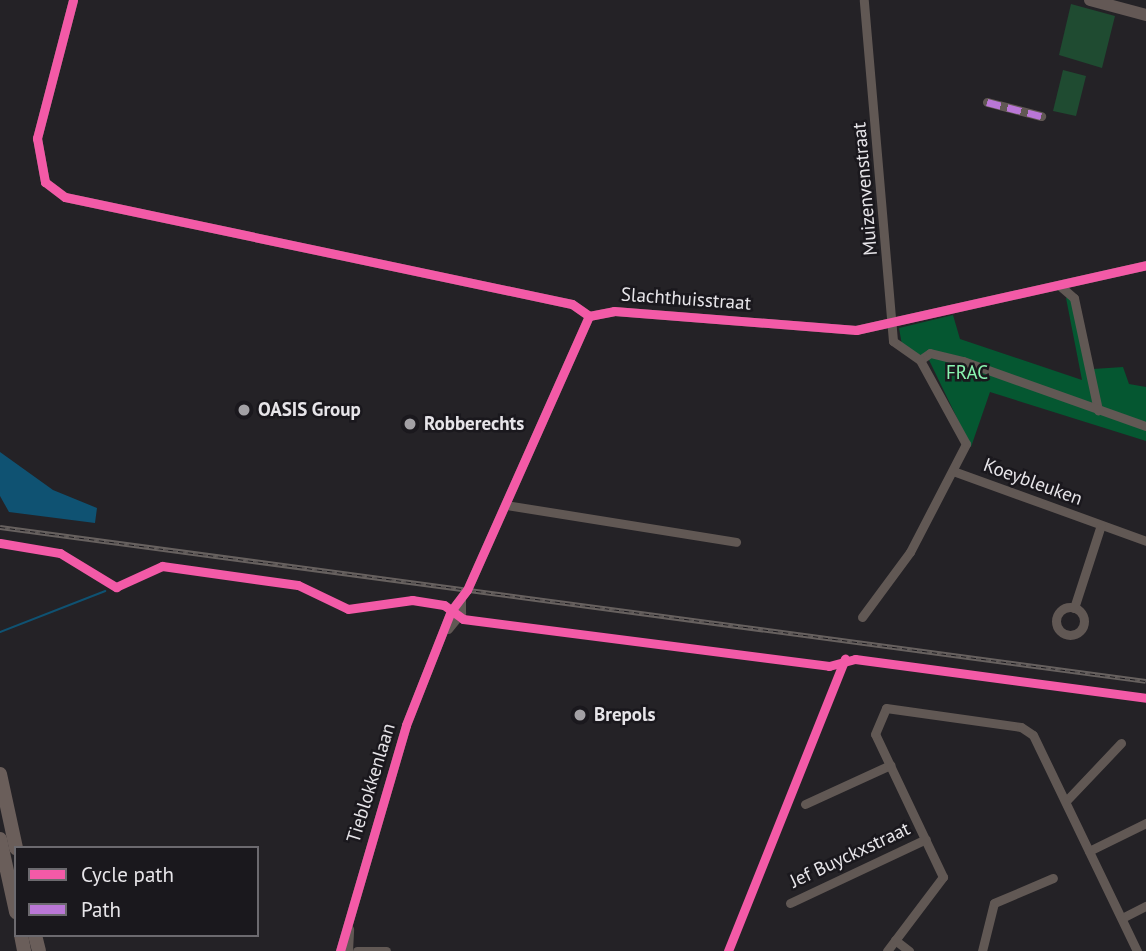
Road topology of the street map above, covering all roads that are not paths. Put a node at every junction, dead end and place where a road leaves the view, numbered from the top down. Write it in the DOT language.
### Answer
graph roads {
  1 [pos="73,0"];
  2 [pos="864,0"];
  3 [pos="1090,0"];
  4 [pos="1146,15"];
  5 [pos="986,104"];
  6 [pos="1041,116"];
  7 [pos="1146,265"];
  8 [pos="1083,280"];
  9 [pos="1059,285"];
  10 [pos="1074,298"];
  11 [pos="589,316"];
  12 [pos="895,324"];
  13 [pos="920,360"];
  14 [pos="1098,410"];
  15 [pos="1146,426"];
  16 [pos="953,471"];
  17 [pos="506,505"];
  18 [pos="1101,525"];
  19 [pos="1146,541"];
  20 [pos="736,542"];
  21 [pos="1074,608"];
  22 [pos="862,617"];
  23 [pos="1121,743"];
  24 [pos="890,765"];
  25 [pos="0,774"];
  26 [pos="1066,801"];
  27 [pos="805,804"];
  28 [pos="1146,823"];
  29 [pos="0,839"];
  30 [pos="926,839"];
  31 [pos="16,846"];
  32 [pos="1089,851"];
  33 [pos="1054,878"];
  34 [pos="14,903"];
  35 [pos="790,903"];
  36 [pos="1146,906"];
  37 [pos="1122,918"];
  38 [pos="349,929"];
  39 [pos="895,940"];
  40 [pos="340,951"];
  41 [pos="348,951"];
  42 [pos="357,951"];
  43 [pos="386,951"];
  44 [pos="887,951"];
  45 [pos="909,951"];
  46 [pos="982,951"];
  47 [pos="1137,951"];
  1 -- 11 [label="street"];
  2 -- 12 [label="street, Muizenvenstraat"];
  3 -- 4 [label="main road"];
  5 -- 6 [label="street"];
  7 -- 8 [label="street, Slachthuisstraat"];
  8 -- 9 [label="street, Slachthuisstraat"];
  8 -- 10 [label="street"];
  9 -- 10 [label="street"];
  9 -- 12 [label="street, Slachthuisstraat"];
  10 -- 14 [label="street"];
  11 -- 12 [label="street, Slachthuisstraat"];
  11 -- 17 [label="street, Tieblokkenlaan"];
  12 -- 13 [label="street, Muizenvenstraat"];
  13 -- 14 [label="street"];
  13 -- 16 [label="street, Muizenvenstraat"];
  14 -- 15 [label="street"];
  16 -- 18 [label="street, Koeybleuken"];
  16 -- 22 [label="street, Muizenvenstraat"];
  17 -- 20 [label="street"];
  17 -- 38 [label="street, Tieblokkenlaan"];
  18 -- 19 [label="street, Koeybleuken"];
  18 -- 21 [label="street, Koeybleuken"];
  23 -- 26 [label="street"];
  24 -- 26 [label="street, Jef Buyckxstraat"];
  24 -- 27 [label="street"];
  24 -- 30 [label="street, Jef Buyckxstraat"];
  25 -- 31 [label="highway"];
  26 -- 32 [label="street, Jef Buyckxstraat"];
  28 -- 32 [label="street"];
  29 -- 34 [label="highway"];
  30 -- 35 [label="street, Jef Buyckxstraat"];
  30 -- 39 [label="street, Jef Buyckxstraat"];
  32 -- 37 [label="street, Jef Buyckxstraat"];
  33 -- 46 [label="street"];
  36 -- 37 [label="street"];
  37 -- 47 [label="street, Jef Buyckxstraat"];
  38 -- 40 [label="street, Tieblokkenlaan"];
  38 -- 41 [label="street, Tieblokkenlaan"];
  39 -- 44 [label="street, Jef Buyckxstraat"];
  39 -- 45 [label="street"];
  42 -- 43 [label="street"];
}
